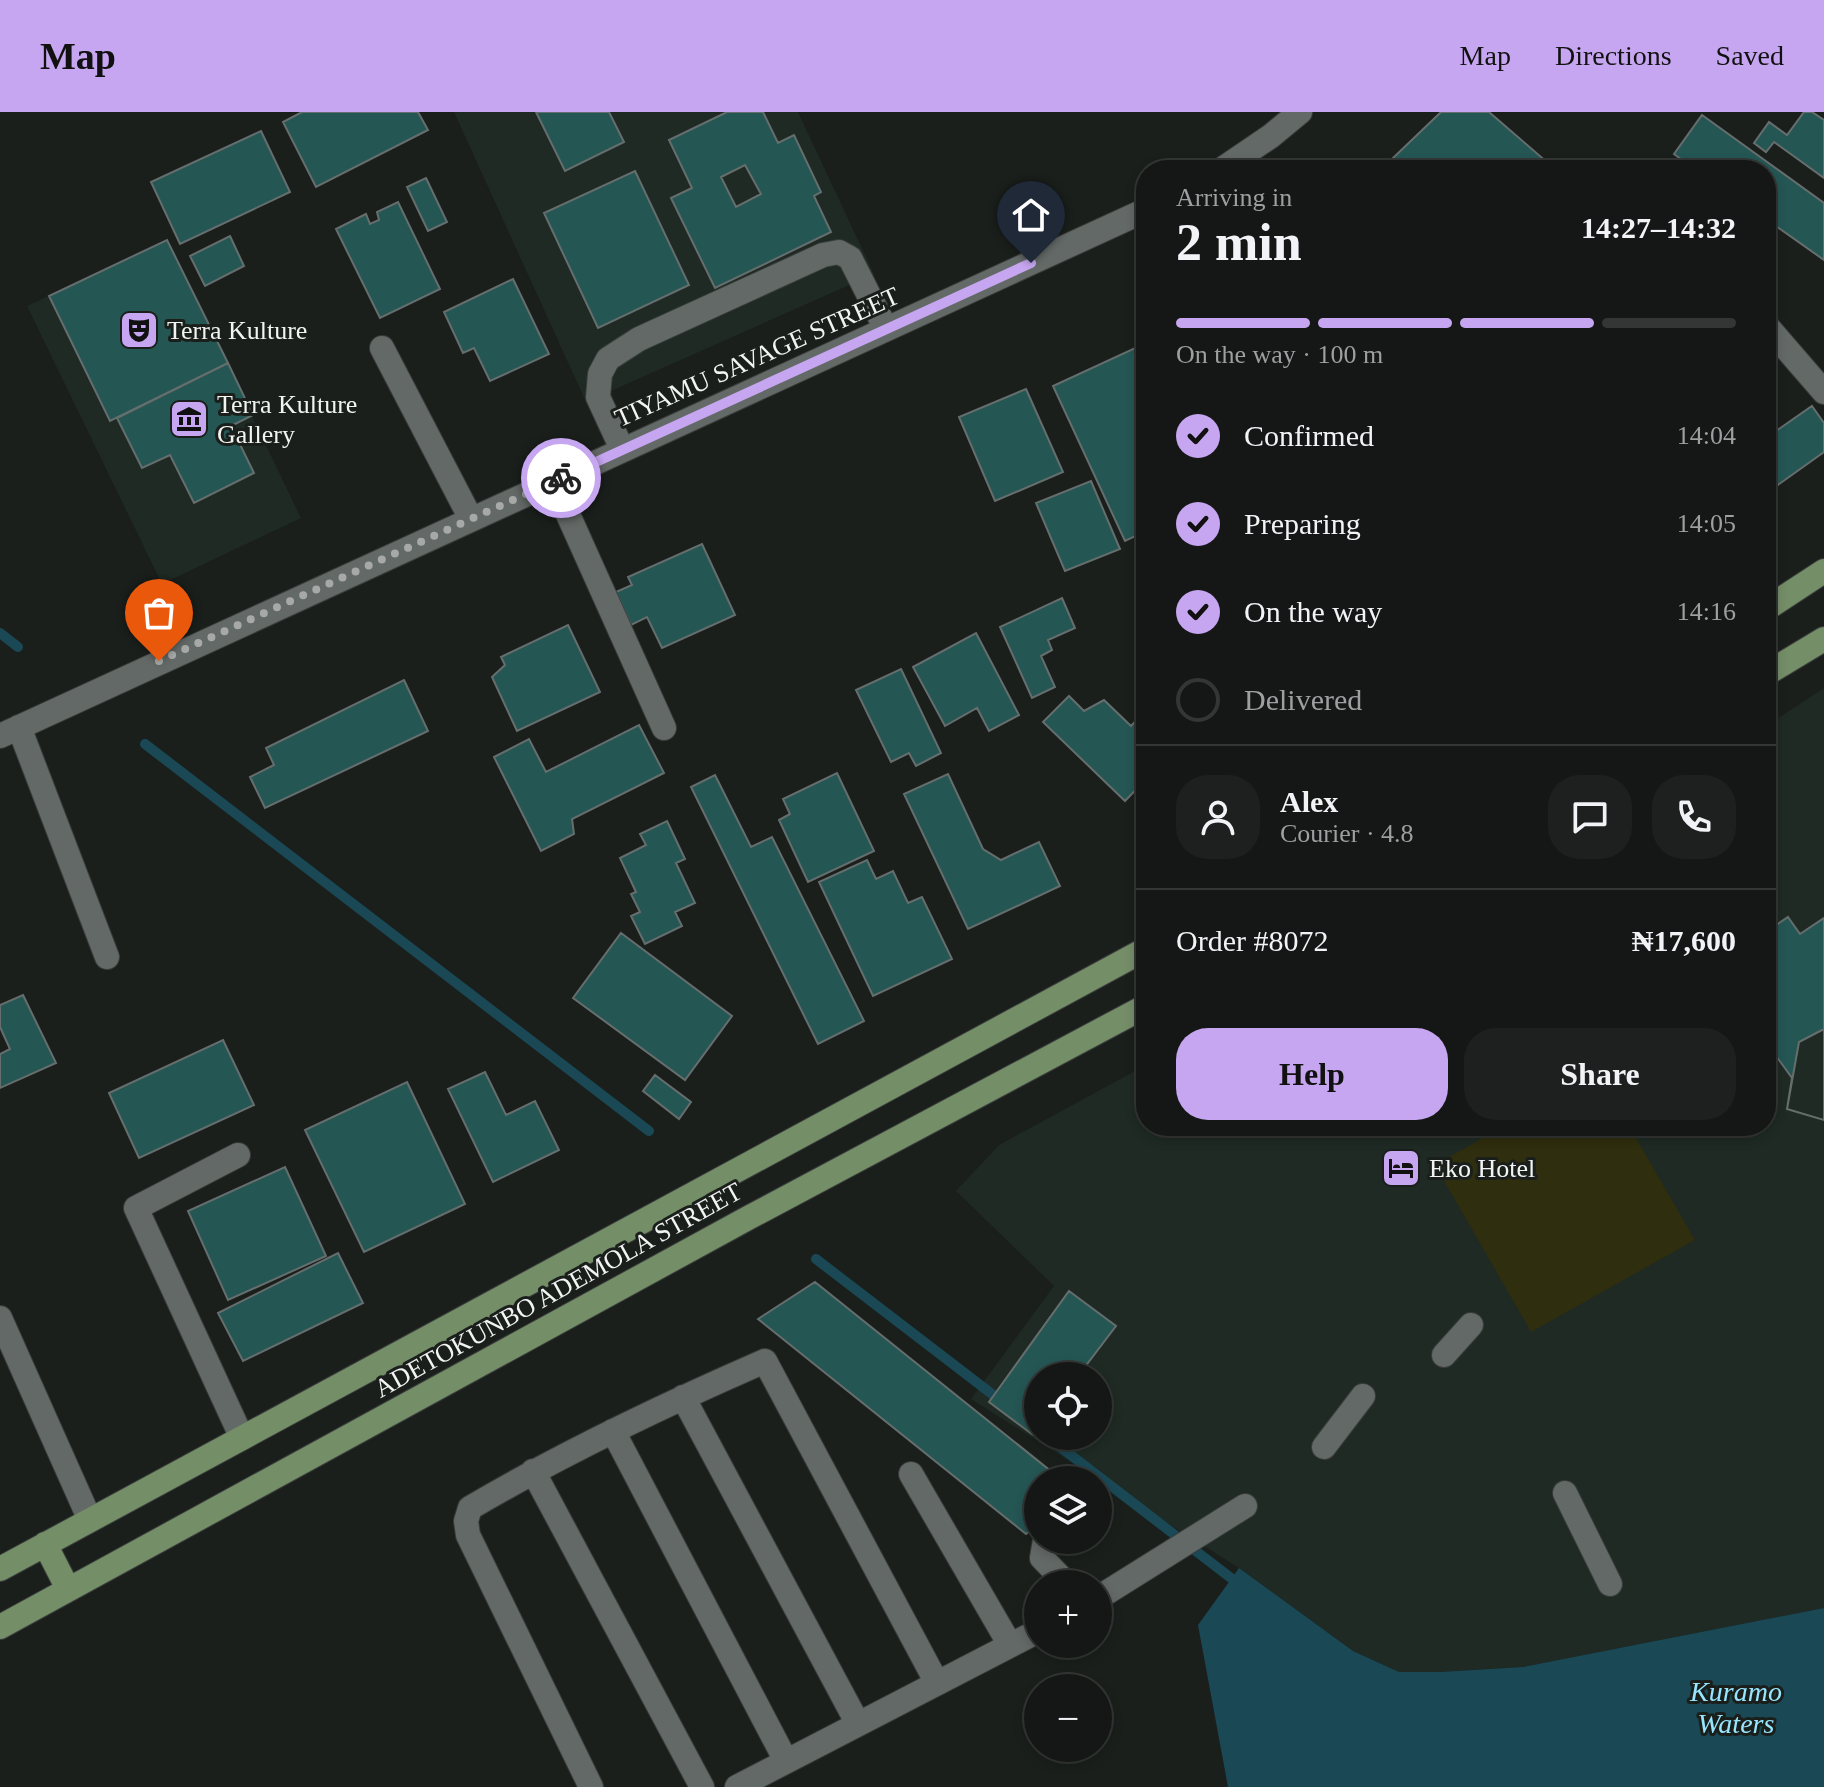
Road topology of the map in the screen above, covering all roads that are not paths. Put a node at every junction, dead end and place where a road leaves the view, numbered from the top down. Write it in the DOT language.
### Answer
graph roads {
  1 [pos="1300,112"];
  2 [pos="1236,160"];
  3 [pos="1136,215"];
  4 [pos="886,329"];
  5 [pos="1776,337"];
  6 [pos="382,348"];
  7 [pos="1824,392"];
  8 [pos="622,449"];
  9 [pos="553,481"];
  10 [pos="471,519"];
  11 [pos="1824,571"];
  12 [pos="1776,602"];
  13 [pos="1824,639"];
  14 [pos="1776,668"];
  15 [pos="664,728"];
  16 [pos="10,731"];
  17 [pos="1136,954"];
  18 [pos="107,957"];
  19 [pos="1136,1011"];
  20 [pos="238,1155"];
  21 [pos="0,1318"];
  22 [pos="1471,1325"];
  23 [pos="1444,1355"];
  24 [pos="1363,1396"];
  25 [pos="683,1397"];
  26 [pos="613,1431"];
  27 [pos="242,1438"];
  28 [pos="1324,1447"];
  29 [pos="533,1471"];
  30 [pos="911,1474"];
  31 [pos="1565,1493"];
  32 [pos="1245,1506"];
  33 [pos="90,1520"];
  34 [pos="45,1544"];
  35 [pos="1043,1554"];
  36 [pos="0,1569"];
  37 [pos="1054,1570"];
  38 [pos="1610,1584"];
  39 [pos="68,1589"];
  40 [pos="1112,1589"];
  41 [pos="0,1627"];
  42 [pos="1024,1638"];
  43 [pos="1010,1645"];
  44 [pos="937,1683"];
  45 [pos="858,1724"];
  46 [pos="786,1761"];
  47 [pos="591,1787"];
  48 [pos="702,1787"];
  49 [pos="737,1787"];
  1 -- 2 [label="street"];
  3 -- 4 [label="street, TIYAMU SAVAGE STREET"];
  4 -- 8 [label="street, TIYAMU SAVAGE STREET"];
  4 -- 8 [label="street"];
  5 -- 7 [label="street"];
  6 -- 10 [label="street"];
  8 -- 9 [label="street, TIYAMU SAVAGE STREET"];
  9 -- 10 [label="street, TIYAMU SAVAGE STREET"];
  9 -- 15 [label="street"];
  10 -- 16 [label="street, TIYAMU SAVAGE STREET"];
  11 -- 12 [label="main road"];
  13 -- 14 [label="main road"];
  16 -- 18 [label="street"];
  17 -- 27 [label="main road, ADETOKUNBO ADEMOLA STREET"];
  19 -- 39 [label="main road, ADETOKUNBO ADEMOLA STREET"];
  20 -- 27 [label="street"];
  21 -- 33 [label="street"];
  22 -- 23 [label="street"];
  24 -- 28 [label="street"];
  25 -- 26 [label="street"];
  25 -- 44 [label="street"];
  25 -- 45 [label="street"];
  26 -- 29 [label="street"];
  26 -- 46 [label="street"];
  27 -- 33 [label="main road, ADETOKUNBO ADEMOLA STREET"];
  29 -- 47 [label="street"];
  29 -- 48 [label="street"];
  30 -- 43 [label="street"];
  31 -- 38 [label="street"];
  32 -- 40 [label="street"];
  33 -- 34 [label="main road, ADETOKUNBO ADEMOLA STREET"];
  34 -- 36 [label="main road, ADETOKUNBO ADEMOLA STREET"];
  34 -- 39 [label="main road"];
  35 -- 37 [label="street"];
  39 -- 41 [label="main road, ADETOKUNBO ADEMOLA STREET"];
  42 -- 43 [label="street"];
  43 -- 44 [label="street"];
  44 -- 45 [label="street"];
  45 -- 46 [label="street"];
  46 -- 49 [label="street"];
}
